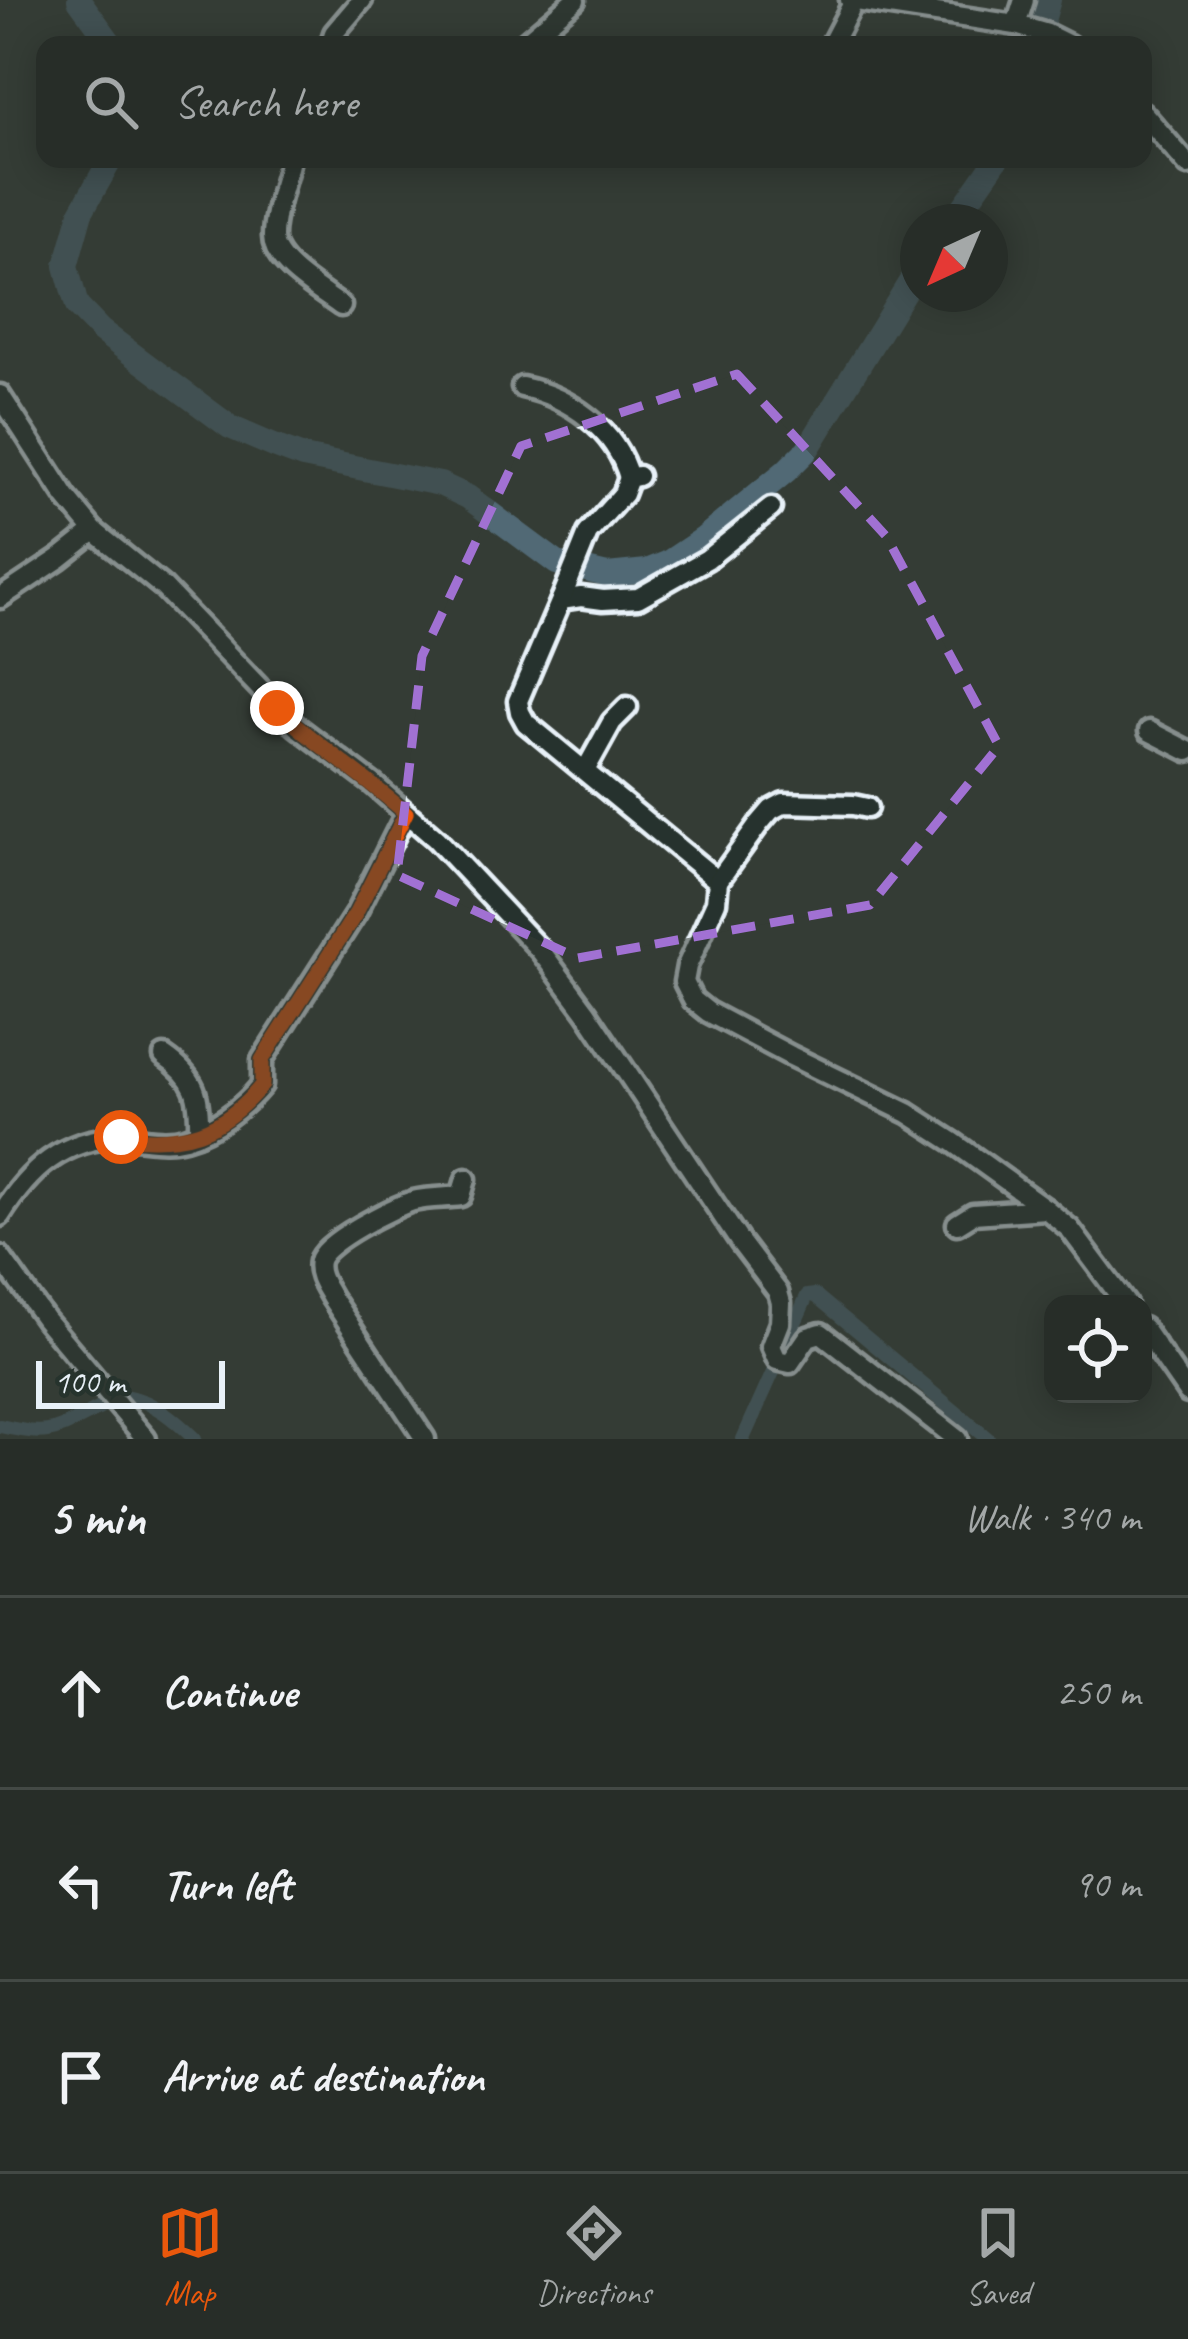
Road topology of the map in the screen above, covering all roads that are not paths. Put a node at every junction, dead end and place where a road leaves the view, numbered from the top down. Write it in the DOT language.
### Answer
graph roads {
  1 [pos="362,0"];
  2 [pos="574,0"];
  3 [pos="852,0"];
  4 [pos="1024,0"];
  5 [pos="1031,29"];
  6 [pos="333,36"];
  7 [pos="532,36"];
  8 [pos="835,36"];
  9 [pos="1048,36"];
  10 [pos="1152,123"];
  11 [pos="1188,165"];
  12 [pos="288,168"];
  13 [pos="341,306"];
  14 [pos="521,387"];
  15 [pos="0,395"];
  16 [pos="771,508"];
  17 [pos="94,531"];
  18 [pos="0,598"];
  19 [pos="561,600"];
  20 [pos="627,707"];
  21 [pos="1149,731"];
  22 [pos="1188,751"];
  23 [pos="586,769"];
  24 [pos="867,808"];
  25 [pos="406,813"];
  26 [pos="718,880"];
  27 [pos="164,1056"];
  28 [pos="199,1133"];
  29 [pos="466,1180"];
  30 [pos="1046,1209"];
  31 [pos="0,1216"];
  32 [pos="957,1224"];
  33 [pos="0,1256"];
  34 [pos="1120,1295"];
  35 [pos="1152,1341"];
  36 [pos="1188,1393"];
  37 [pos="146,1439"];
  38 [pos="425,1439"];
  39 [pos="957,1439"];
  1 -- 6 [label="street"];
  2 -- 7 [label="street"];
  3 -- 5 [label="street"];
  3 -- 8 [label="street"];
  4 -- 5 [label="street"];
  5 -- 9 [label="street"];
  10 -- 11 [label="street"];
  12 -- 13 [label="street"];
  14 -- 19 [label="street"];
  15 -- 17 [label="street"];
  16 -- 19 [label="street"];
  17 -- 18 [label="street"];
  17 -- 25 [label="street"];
  19 -- 23 [label="street"];
  20 -- 23 [label="street"];
  21 -- 22 [label="street"];
  23 -- 26 [label="street"];
  24 -- 26 [label="street"];
  25 -- 28 [label="street"];
  25 -- 39 [label="street"];
  26 -- 30 [label="street"];
  27 -- 28 [label="street"];
  28 -- 31 [label="street"];
  29 -- 38 [label="street"];
  30 -- 32 [label="street"];
  30 -- 34 [label="street"];
  33 -- 37 [label="street"];
  35 -- 36 [label="street"];
}
